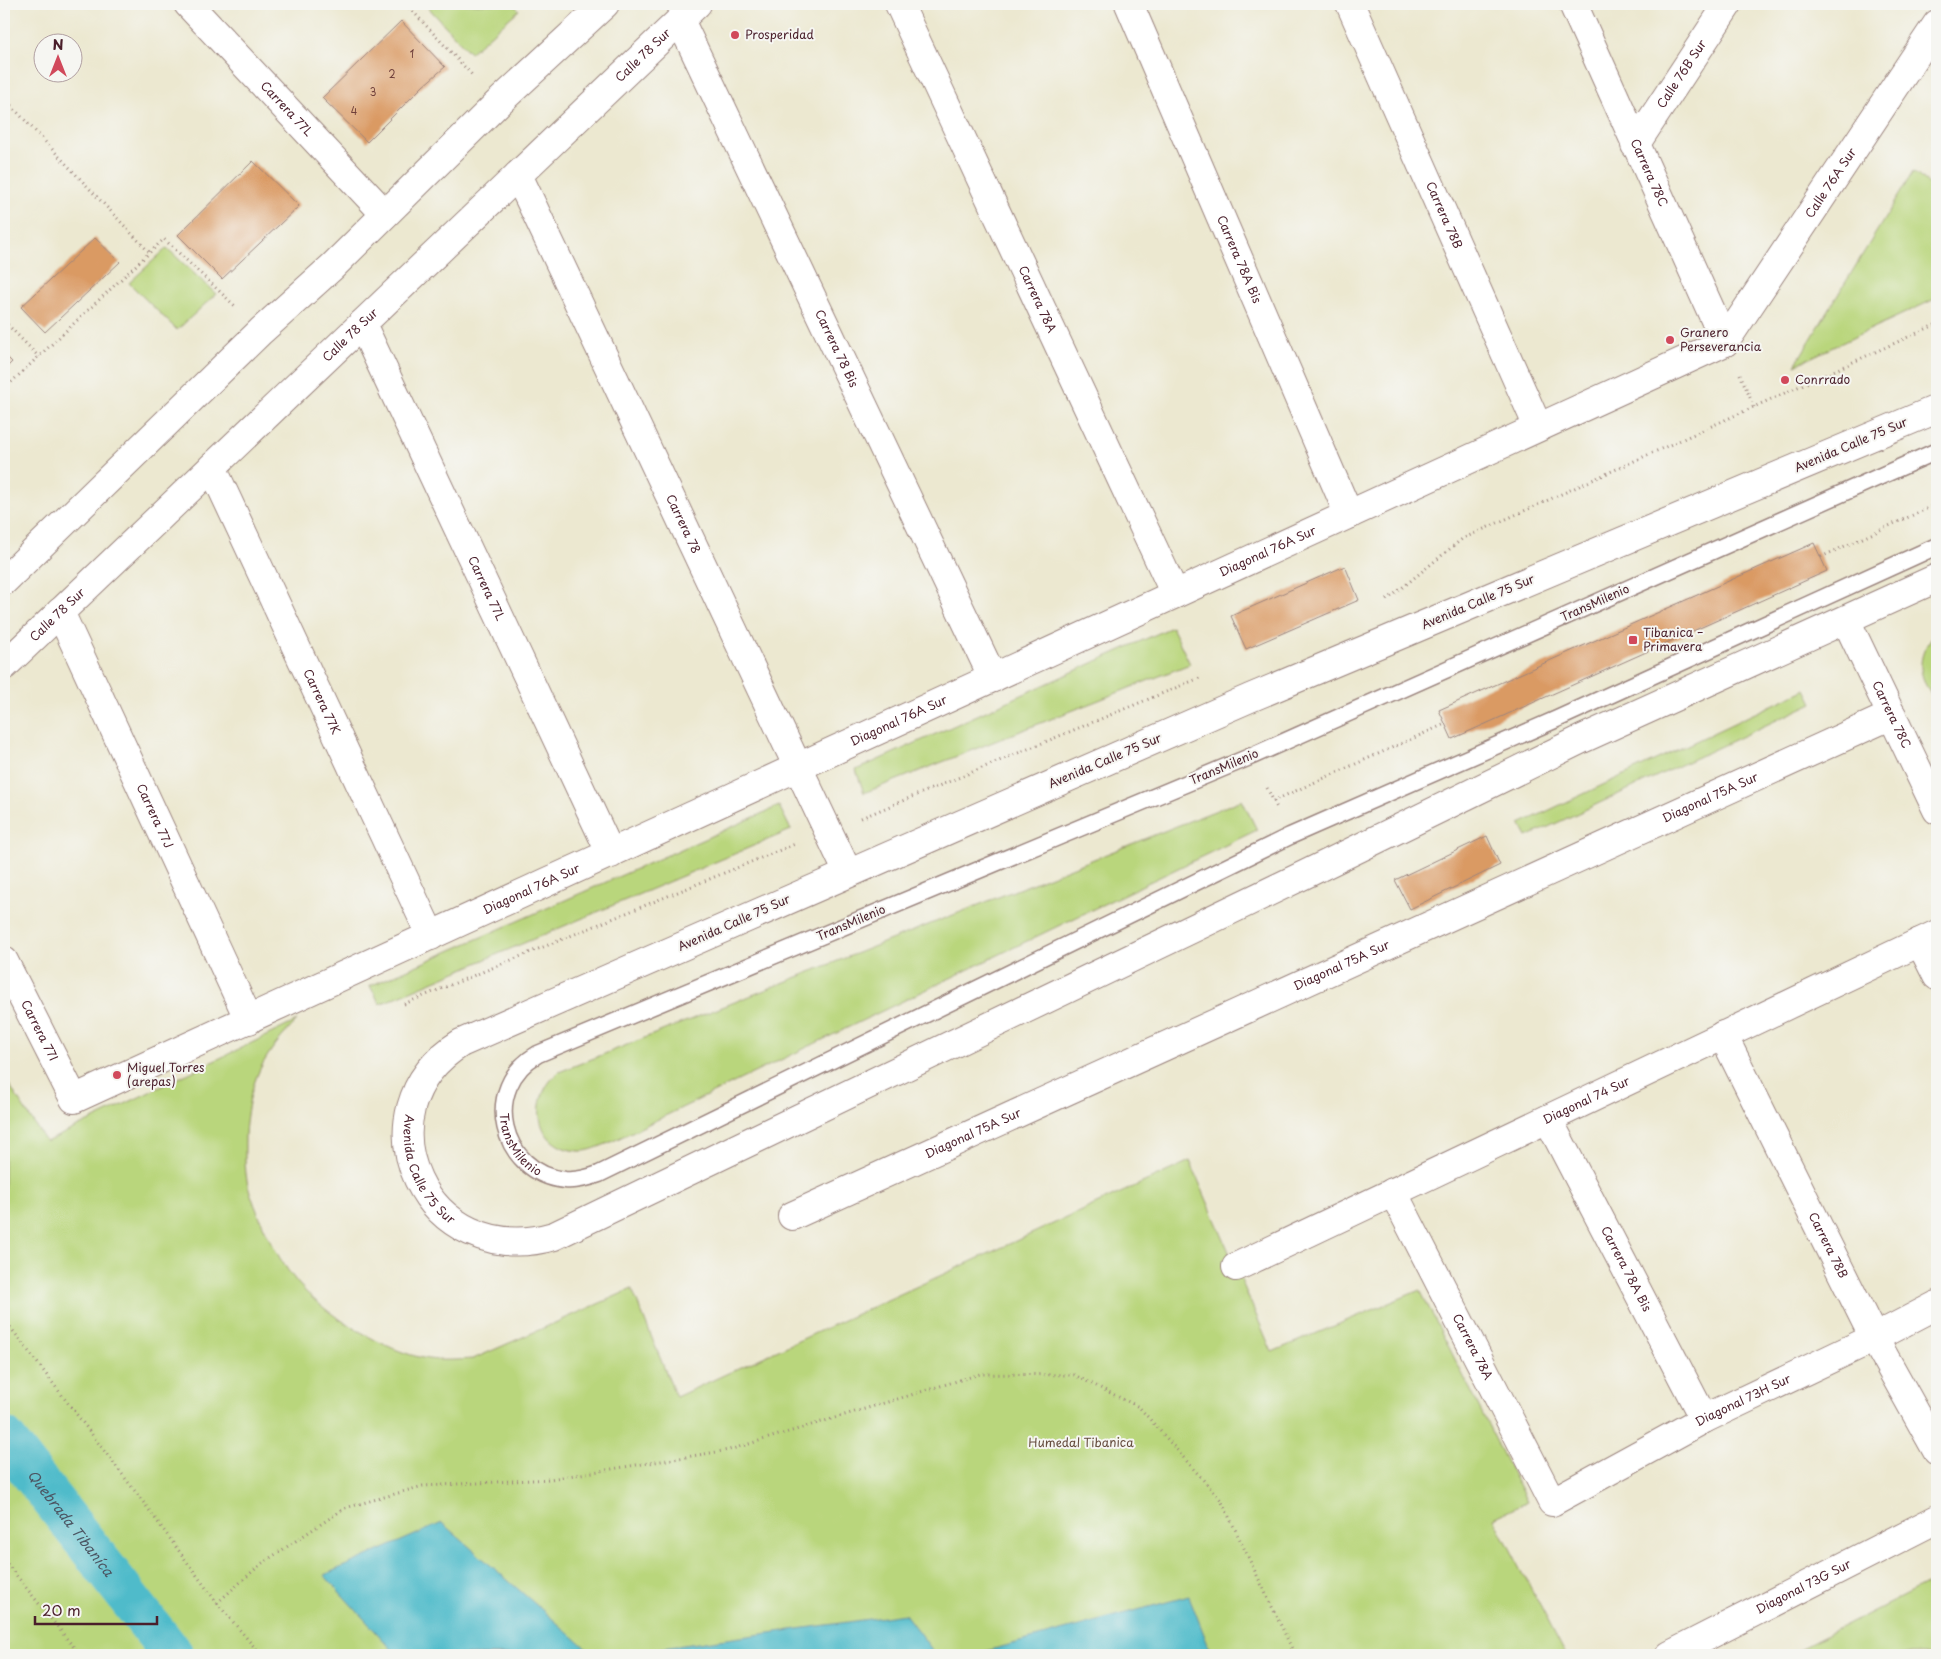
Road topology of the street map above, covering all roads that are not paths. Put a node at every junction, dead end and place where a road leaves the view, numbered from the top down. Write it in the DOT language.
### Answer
graph roads {
  1 [pos="188,4"];
  2 [pos="605,4"];
  3 [pos="899,4"];
  4 [pos="1129,4"];
  5 [pos="1350,4"];
  6 [pos="1572,4"];
  7 [pos="1728,4"];
  8 [pos="689,12"];
  9 [pos="1937,24"];
  10 [pos="1635,145"];
  11 [pos="518,175"];
  12 [pos="385,214"];
  13 [pos="362,324"];
  14 [pos="1725,342"];
  15 [pos="1937,409"];
  16 [pos="1538,428"];
  17 [pos="1937,451"];
  18 [pos="212,467"];
  19 [pos="1349,514"];
  20 [pos="1937,546"];
  21 [pos="1937,578"];
  22 [pos="4,581"];
  23 [pos="1175,594"];
  24 [pos="60,612"];
  25 [pos="1846,620"];
  26 [pos="4,666"];
  27 [pos="993,678"];
  28 [pos="1892,715"];
  29 [pos="1928,767"];
  30 [pos="798,768"];
  31 [pos="1937,810"];
  32 [pos="611,854"];
  33 [pos="848,873"];
  34 [pos="431,936"];
  35 [pos="1929,938"];
  36 [pos="4,961"];
  37 [pos="1937,976"];
  38 [pos="249,1020"];
  39 [pos="1723,1035"];
  40 [pos="74,1100"];
  41 [pos="1548,1119"];
  42 [pos="1393,1192"];
  43 [pos="792,1216"];
  44 [pos="1236,1268"];
  45 [pos="1937,1305"];
  46 [pos="1874,1338"];
  47 [pos="1704,1419"];
  48 [pos="1937,1452"];
  49 [pos="1552,1502"];
  50 [pos="1937,1519"];
  51 [pos="1670,1655"];
  1 -- 12 [label="street, Carrera 77L"];
  2 -- 12 [label="street"];
  3 -- 23 [label="street, Carrera 78A"];
  4 -- 19 [label="street, Carrera 78A Bis"];
  5 -- 16 [label="street, Carrera 78B"];
  6 -- 10 [label="street, Carrera 78C"];
  7 -- 10 [label="street, Calle 76B Sur"];
  8 -- 11 [label="street, Calle 78 Sur"];
  8 -- 27 [label="street, Carrera 78 Bis"];
  9 -- 14 [label="street, Calle 76A Sur"];
  10 -- 14 [label="street, Carrera 78C"];
  11 -- 13 [label="street, Calle 78 Sur"];
  11 -- 30 [label="street, Carrera 78"];
  12 -- 22 [label="street"];
  13 -- 18 [label="street, Calle 78 Sur"];
  13 -- 32 [label="street, Carrera 77L"];
  14 -- 16 [label="street, Diagonal 76A Sur"];
  15 -- 33 [label="street, Avenida Calle 75 Sur"];
  16 -- 19 [label="street, Diagonal 76A Sur"];
  17 -- 20 [label="lane, TransMilenio"];
  18 -- 24 [label="street, Calle 78 Sur"];
  18 -- 34 [label="street, Carrera 77K"];
  19 -- 23 [label="street, Diagonal 76A Sur"];
  21 -- 25 [label="street, Avenida Calle 75 Sur"];
  23 -- 27 [label="street, Diagonal 76A Sur"];
  24 -- 26 [label="street, Calle 78 Sur"];
  24 -- 38 [label="street, Carrera 77J"];
  25 -- 28 [label="street, Carrera 78C"];
  25 -- 33 [label="street, Avenida Calle 75 Sur"];
  27 -- 30 [label="street, Diagonal 76A Sur"];
  28 -- 29 [label="street, Carrera 78C"];
  28 -- 43 [label="street, Diagonal 75A Sur"];
  29 -- 31 [label="street, Carrera 78C"];
  30 -- 32 [label="street, Diagonal 76A Sur"];
  30 -- 33 [label="street, Carrera 78"];
  32 -- 34 [label="street, Diagonal 76A Sur"];
  34 -- 38 [label="street, Diagonal 76A Sur"];
  35 -- 37 [label="street"];
  35 -- 39 [label="street, Diagonal 74 Sur"];
  36 -- 40 [label="street, Carrera 77I"];
  38 -- 40 [label="street, Diagonal 76A Sur"];
  39 -- 41 [label="street, Diagonal 74 Sur"];
  39 -- 46 [label="street, Carrera 78B"];
  41 -- 42 [label="street, Diagonal 74 Sur"];
  41 -- 47 [label="street, Carrera 78A Bis"];
  42 -- 44 [label="street, Diagonal 74 Sur"];
  42 -- 49 [label="street, Carrera 78A"];
  45 -- 46 [label="street, Diagonal 73H Sur"];
  46 -- 47 [label="street, Diagonal 73H Sur"];
  46 -- 48 [label="street, Carrera 78B"];
  47 -- 49 [label="street, Diagonal 73H Sur"];
  50 -- 51 [label="street, Diagonal 73G Sur"];
}
